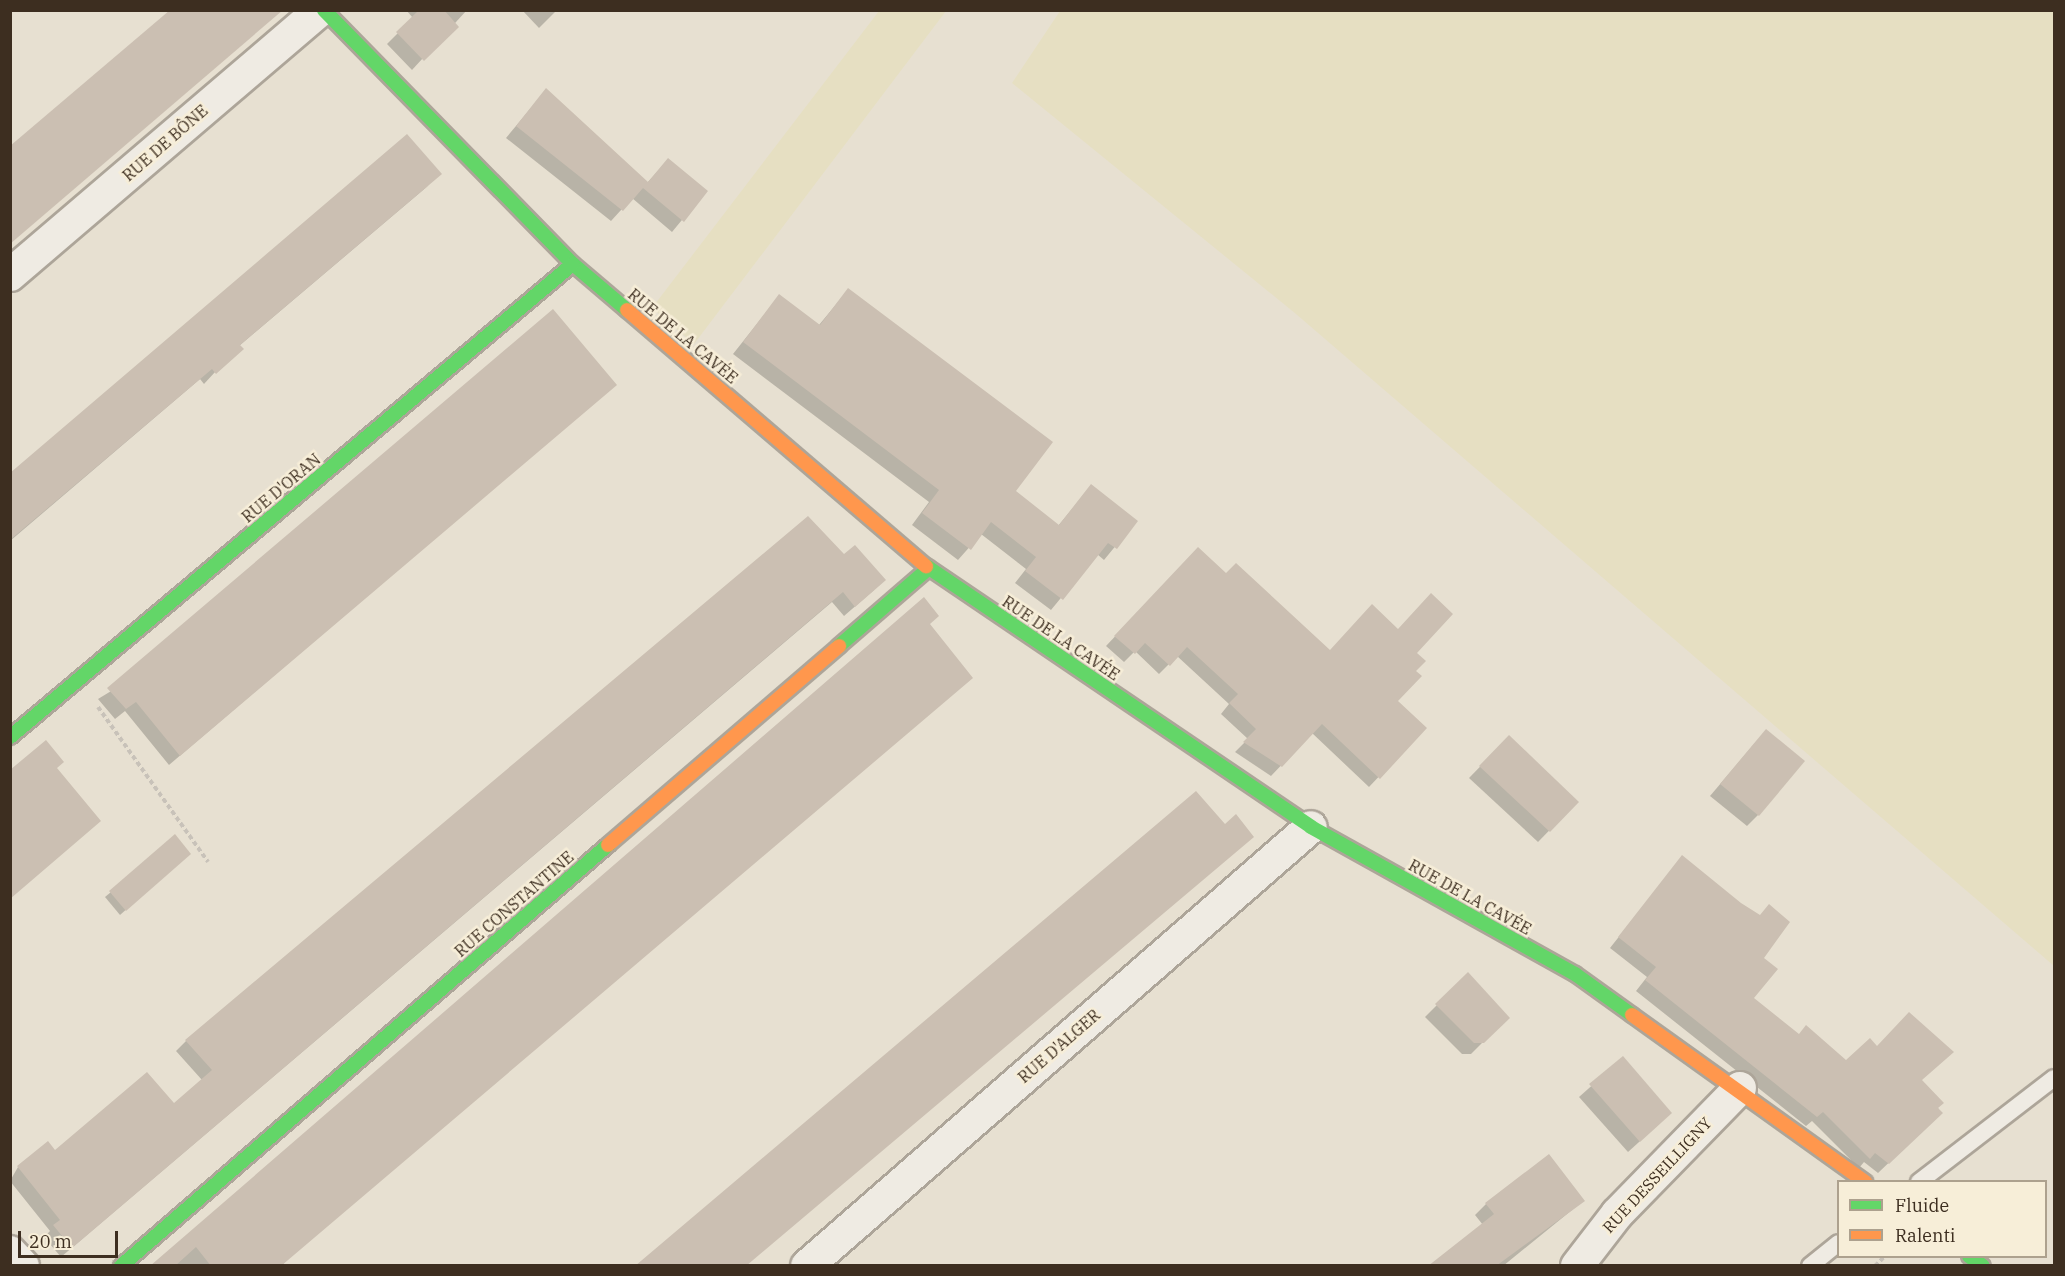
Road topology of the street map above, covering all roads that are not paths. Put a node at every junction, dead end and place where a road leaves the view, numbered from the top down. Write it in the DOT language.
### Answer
graph roads {
  1 [pos="322,10"];
  2 [pos="573,264"];
  3 [pos="10,275"];
  4 [pos="929,568"];
  5 [pos="10,737"];
  6 [pos="1311,827"];
  7 [pos="2055,1078"];
  8 [pos="1740,1088"];
  9 [pos="1862,1180"];
  10 [pos="1922,1180"];
  11 [pos="1837,1245"];
  12 [pos="10,1252"];
  13 [pos="24,1266"];
  14 [pos="121,1266"];
  15 [pos="807,1266"];
  16 [pos="1577,1266"];
  17 [pos="1810,1266"];
  1 -- 2 [label="street, RUE DE LA CAVÉE"];
  1 -- 3 [label="street, RUE DE BÔNE"];
  2 -- 4 [label="street, RUE DE LA CAVÉE"];
  2 -- 5 [label="street, RUE D'ORAN"];
  4 -- 6 [label="street, RUE DE LA CAVÉE"];
  4 -- 14 [label="street, RUE CONSTANTINE"];
  6 -- 8 [label="street, RUE DE LA CAVÉE"];
  6 -- 15 [label="street, RUE D'ALGER"];
  7 -- 10 [label="lane"];
  8 -- 9 [label="street, RUE DE LA CAVÉE"];
  8 -- 16 [label="street, RUE DESSEILLIGNY"];
  11 -- 17 [label="lane"];
  12 -- 13 [label="street"];
}
